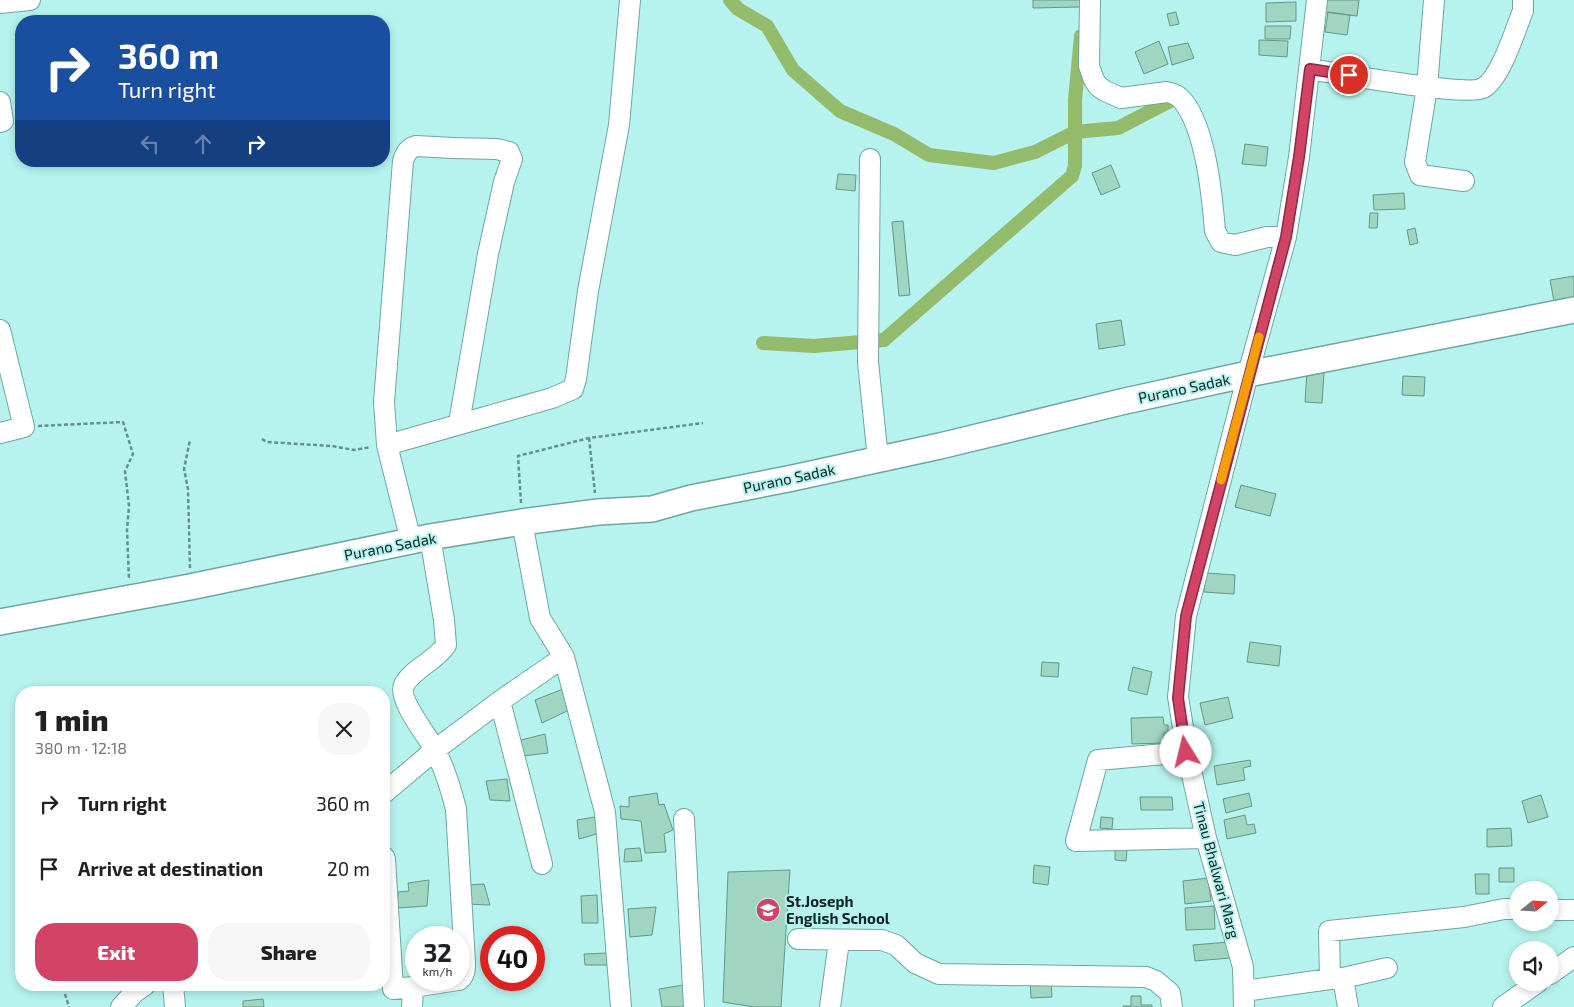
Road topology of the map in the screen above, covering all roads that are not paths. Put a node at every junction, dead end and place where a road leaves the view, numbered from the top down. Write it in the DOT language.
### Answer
graph roads {
  1 [pos="30,0"];
  2 [pos="630,0"];
  3 [pos="1090,0"];
  4 [pos="1317,0"];
  5 [pos="1434,0"];
  6 [pos="1524,0"];
  7 [pos="0,3"];
  8 [pos="1310,69"];
  9 [pos="1427,87"];
  10 [pos="0,102"];
  11 [pos="0,122"];
  12 [pos="870,159"];
  13 [pos="1464,181"];
  14 [pos="1286,237"];
  15 [pos="1574,310"];
  16 [pos="0,330"];
  17 [pos="1248,374"];
  18 [pos="459,423"];
  19 [pos="0,433"];
  20 [pos="387,445"];
  21 [pos="878,459"];
  22 [pos="522,522"];
  23 [pos="420,539"];
  24 [pos="0,622"];
  25 [pos="564,657"];
  26 [pos="500,701"];
  27 [pos="435,750"];
  28 [pos="1186,752"];
  29 [pos="390,788"];
  30 [pos="684,819"];
  31 [pos="1206,838"];
  32 [pos="542,864"];
  33 [pos="1509,909"];
  34 [pos="1559,910"];
  35 [pos="1574,910"];
  36 [pos="463,926"];
  37 [pos="798,939"];
  38 [pos="390,940"];
  39 [pos="839,941"];
  40 [pos="1574,956"];
  41 [pos="1559,967"];
  42 [pos="1387,968"];
  43 [pos="1337,979"];
  44 [pos="405,988"];
  45 [pos="138,991"];
  46 [pos="174,991"];
  47 [pos="413,991"];
  48 [pos="1526,991"];
  49 [pos="1244,999"];
  50 [pos="121,1007"];
  51 [pos="175,1007"];
  52 [pos="412,1007"];
  53 [pos="621,1007"];
  54 [pos="694,1007"];
  55 [pos="830,1007"];
  56 [pos="1172,1007"];
  57 [pos="1348,1007"];
  58 [pos="1504,1007"];
  1 -- 7 [label="street"];
  2 -- 18 [label="street"];
  3 -- 14 [label="street"];
  4 -- 8 [label="street, Tinau Bhalwari Marg"];
  5 -- 9 [label="street"];
  6 -- 9 [label="street"];
  8 -- 9 [label="street"];
  8 -- 14 [label="street, Tinau Bhalwari Marg"];
  9 -- 13 [label="street"];
  10 -- 11 [label="street"];
  12 -- 21 [label="street"];
  14 -- 17 [label="street, Tinau Bhalwari Marg"];
  15 -- 17 [label="main road, Purano Sadak"];
  16 -- 19 [label="street"];
  17 -- 21 [label="main road, Purano Sadak"];
  17 -- 28 [label="street, Tinau Bhalwari Marg"];
  18 -- 20 [label="street"];
  18 -- 20 [label="street"];
  20 -- 23 [label="street"];
  21 -- 22 [label="main road, Purano Sadak"];
  22 -- 23 [label="main road, Purano Sadak"];
  22 -- 25 [label="street"];
  23 -- 24 [label="main road, Purano Sadak"];
  23 -- 27 [label="street"];
  25 -- 26 [label="street"];
  25 -- 53 [label="street"];
  26 -- 27 [label="street"];
  26 -- 32 [label="street"];
  27 -- 29 [label="street"];
  27 -- 36 [label="street"];
  28 -- 31 [label="street, Tinau Bhalwari Marg"];
  28 -- 31 [label="street"];
  30 -- 54 [label="street"];
  31 -- 49 [label="street, Tinau Bhalwari Marg"];
  33 -- 43 [label="street"];
  34 -- 35 [label="street"];
  37 -- 39 [label="street"];
  38 -- 44 [label="street"];
  39 -- 55 [label="street"];
  39 -- 56 [label="street"];
  40 -- 41 [label="street"];
  42 -- 43 [label="street"];
  43 -- 49 [label="street"];
  43 -- 57 [label="street"];
  45 -- 50 [label="street"];
  46 -- 51 [label="street"];
  47 -- 52 [label="street"];
  48 -- 58 [label="street"];
}
